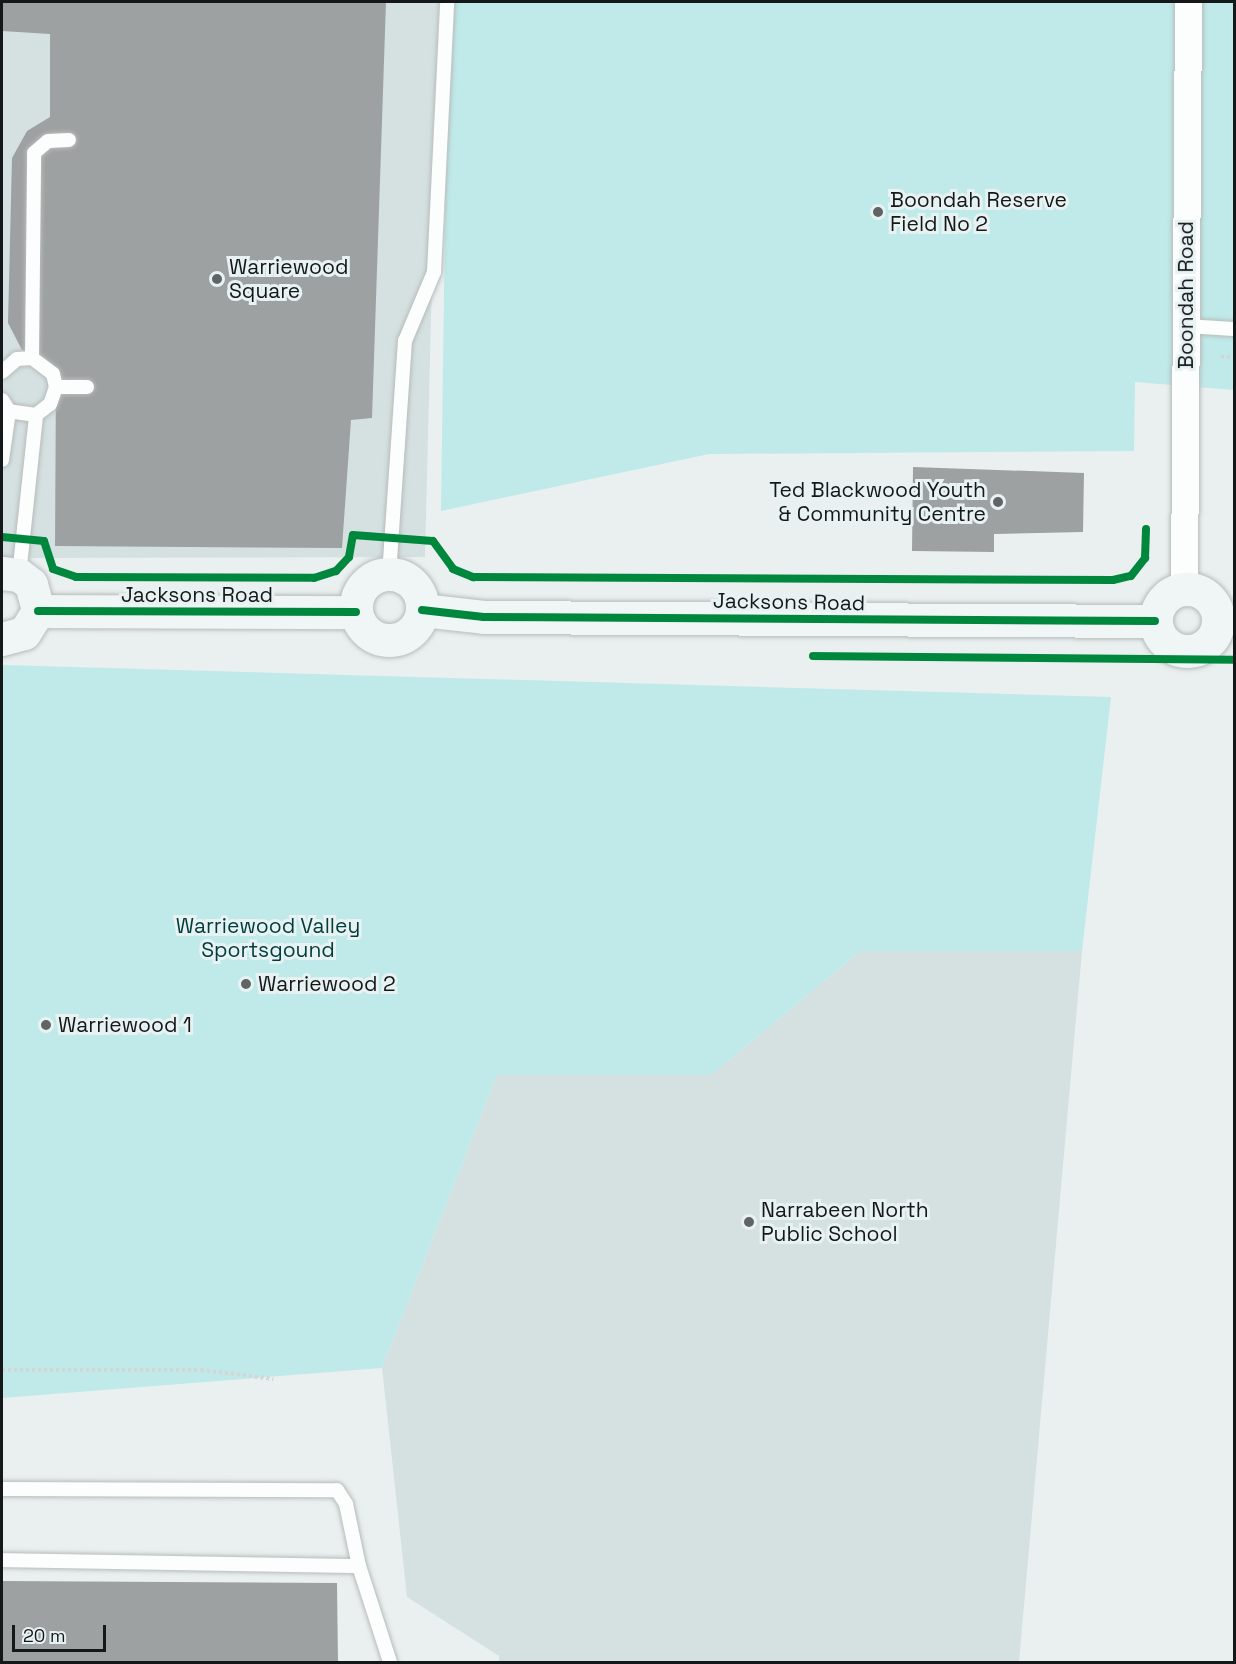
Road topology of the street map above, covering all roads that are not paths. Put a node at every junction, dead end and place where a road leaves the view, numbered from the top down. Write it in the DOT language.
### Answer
graph roads {
  1 [pos="447,2"];
  2 [pos="1188,2"];
  3 [pos="69,140"];
  4 [pos="1186,326"];
  5 [pos="1234,329"];
  6 [pos="32,358"];
  7 [pos="2,372"];
  8 [pos="56,387"];
  9 [pos="87,387"];
  10 [pos="5,406"];
  11 [pos="36,415"];
  12 [pos="2,460"];
  13 [pos="10,574"];
  14 [pos="390,574"];
  15 [pos="1184,588"];
  16 [pos="422,610"];
  17 [pos="38,611"];
  18 [pos="356,612"];
  19 [pos="1226,619"];
  20 [pos="1155,621"];
  21 [pos="2,639"];
  22 [pos="2,1489"];
  23 [pos="2,1560"];
  24 [pos="359,1566"];
  25 [pos="390,1662"];
  1 -- 14 [label="lane"];
  2 -- 4 [label="street, Boondah Road"];
  3 -- 6 [label="lane"];
  4 -- 5 [label="lane"];
  4 -- 15 [label="street, Boondah Road"];
  6 -- 7 [label="lane"];
  6 -- 8 [label="lane"];
  8 -- 9 [label="lane"];
  8 -- 11 [label="lane"];
  10 -- 11 [label="lane"];
  10 -- 12 [label="lane"];
  11 -- 13 [label="lane"];
  13 -- 17 [label="street"];
  14 -- 16 [label="street"];
  14 -- 18 [label="street"];
  15 -- 19 [label="street"];
  15 -- 20 [label="street"];
  16 -- 18 [label="street"];
  16 -- 20 [label="street, Jacksons Road"];
  17 -- 18 [label="street, Jacksons Road"];
  17 -- 21 [label="street"];
  19 -- 20 [label="street"];
  22 -- 24 [label="lane"];
  23 -- 24 [label="lane"];
  24 -- 25 [label="lane"];
}
